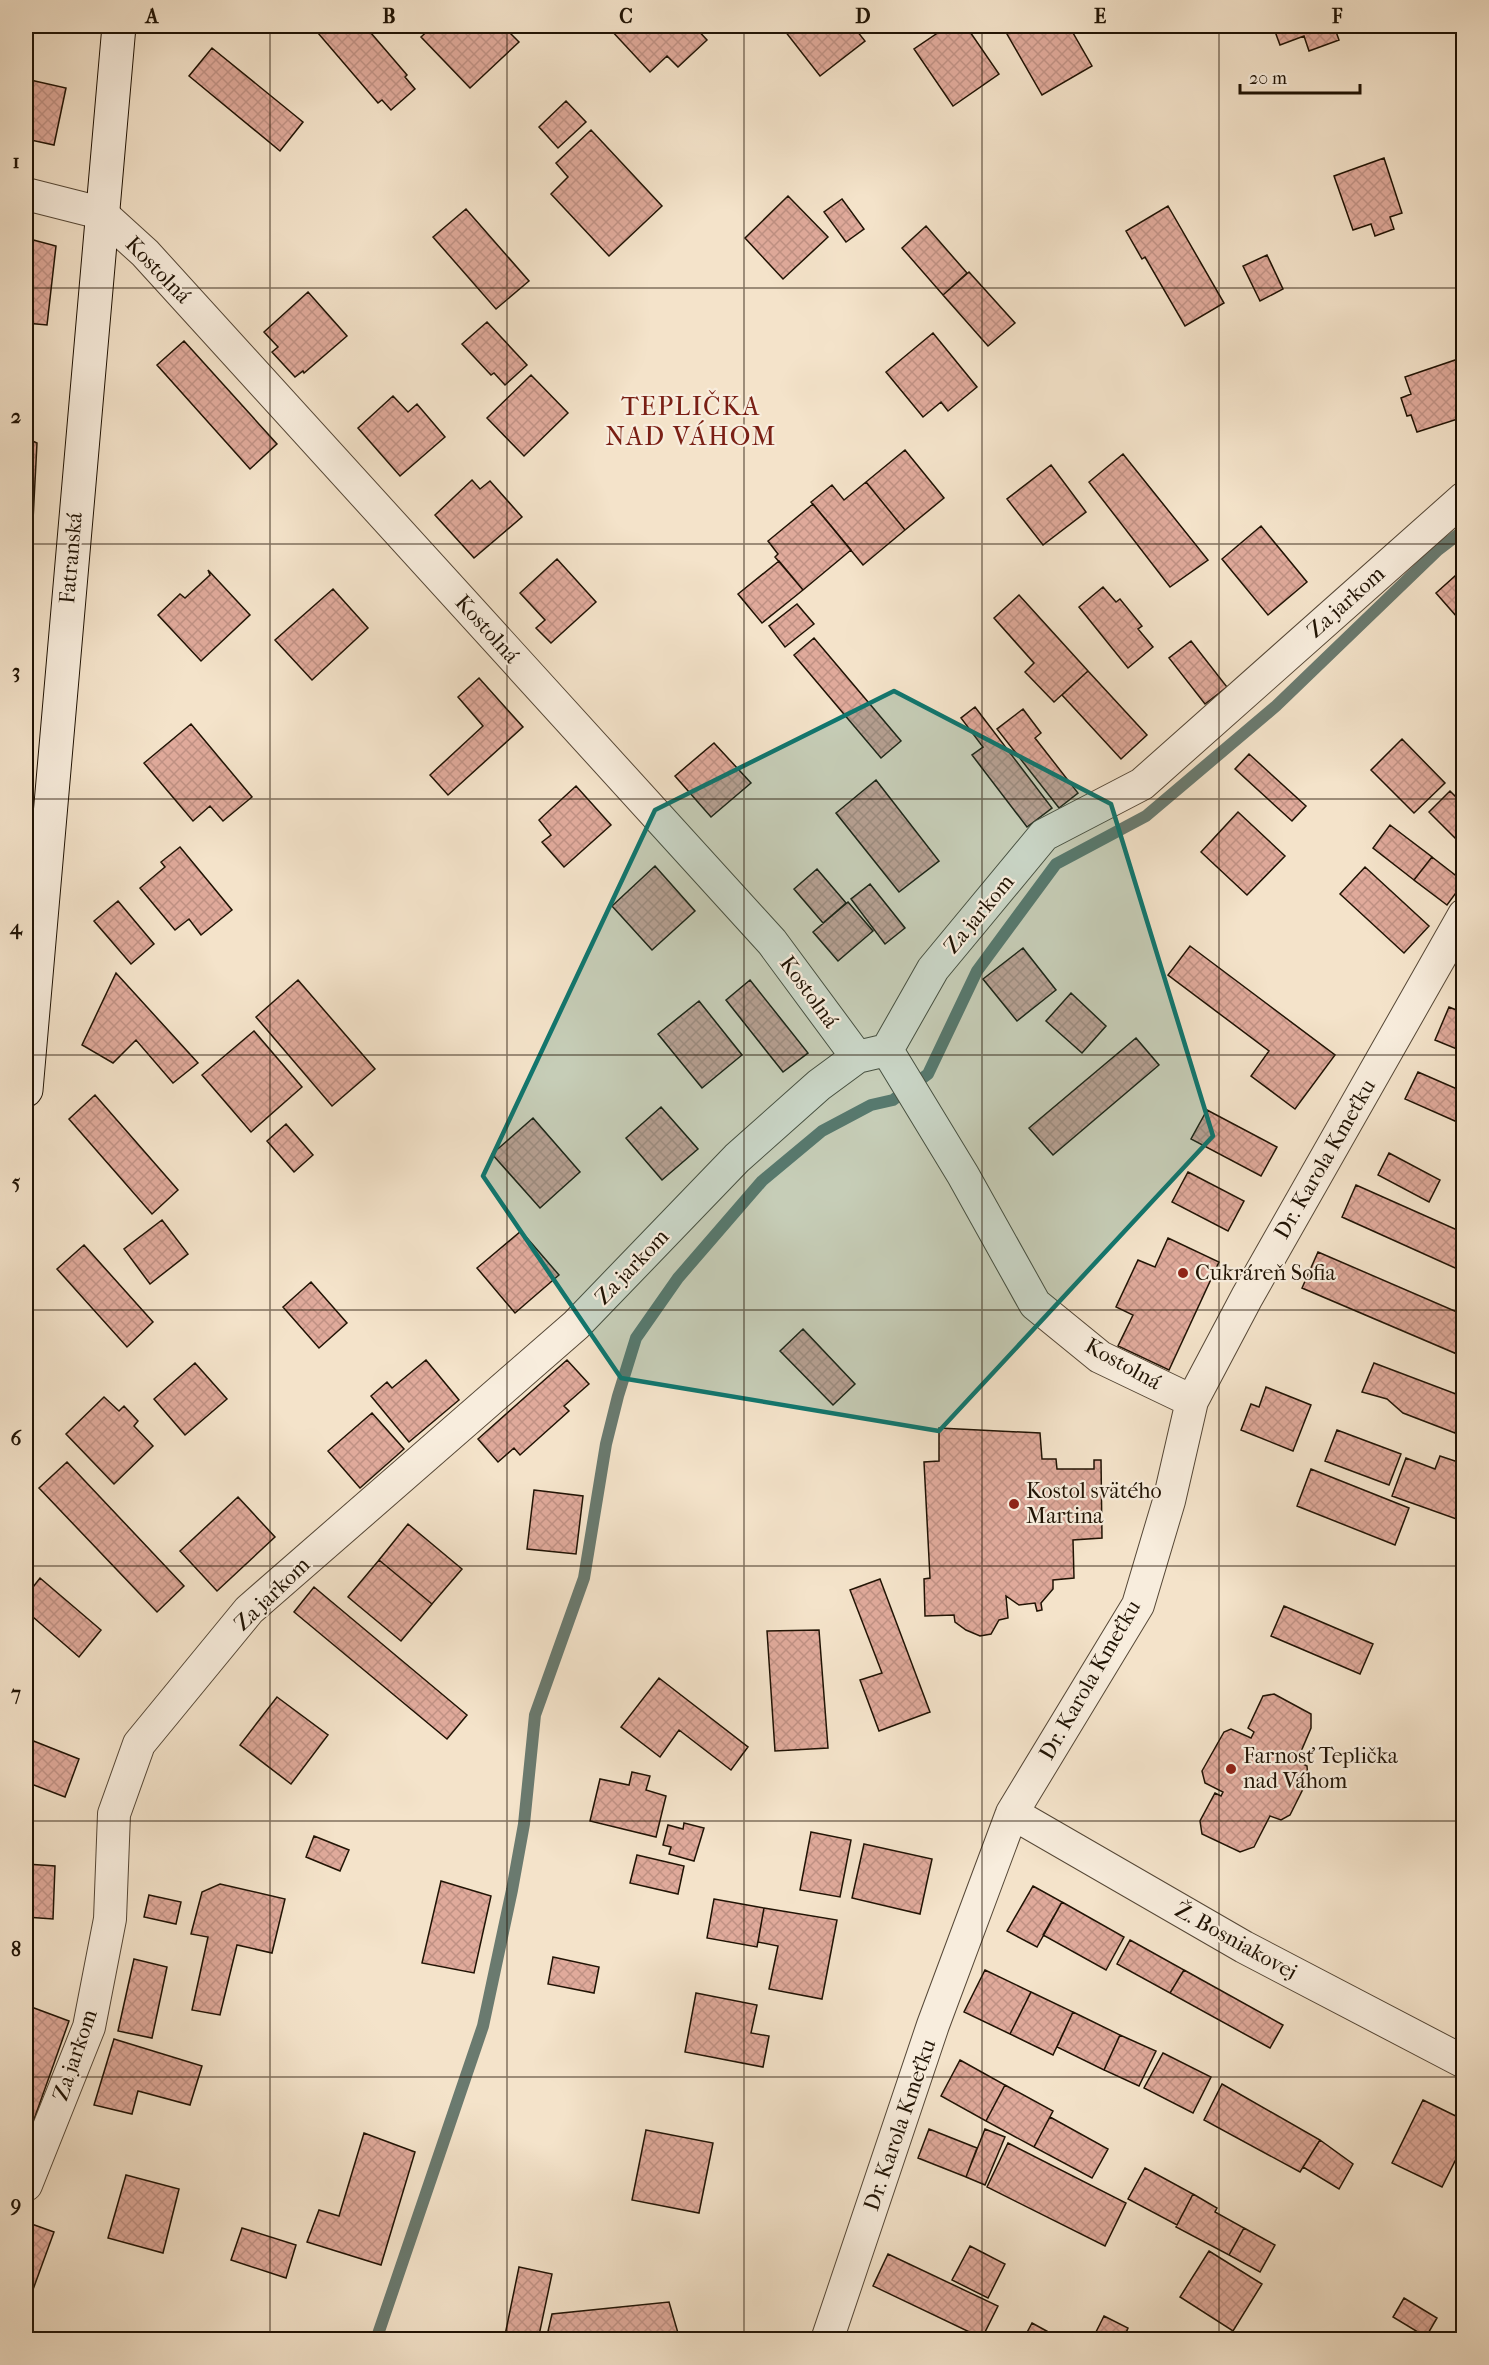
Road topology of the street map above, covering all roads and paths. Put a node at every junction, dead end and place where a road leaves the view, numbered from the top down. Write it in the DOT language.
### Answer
graph roads {
  1 [pos="119,26"];
  2 [pos="26,194"];
  3 [pos="101,213"];
  4 [pos="1464,498"];
  5 [pos="1464,915"];
  6 [pos="887,1050"];
  7 [pos="857,1057"];
  8 [pos="26,1090"];
  9 [pos="1192,1401"];
  10 [pos="1011,1813"];
  11 [pos="1464,2062"];
  12 [pos="26,2185"];
  13 [pos="827,2340"];
  1 -- 3 [label="main road, Fatranská"];
  2 -- 3 [label="street"];
  3 -- 7 [label="street, Kostolná"];
  3 -- 8 [label="main road, Fatranská"];
  4 -- 6 [label="street, Za jarkom"];
  5 -- 9 [label="street, Dr. Karola Kmeťku"];
  6 -- 7 [label="street, Za jarkom"];
  6 -- 9 [label="street, Kostolná"];
  7 -- 12 [label="street, Za jarkom"];
  9 -- 10 [label="street, Dr. Karola Kmeťku"];
  10 -- 11 [label="street, Ž. Bosniakovej"];
  10 -- 13 [label="street, Dr. Karola Kmeťku"];
}
